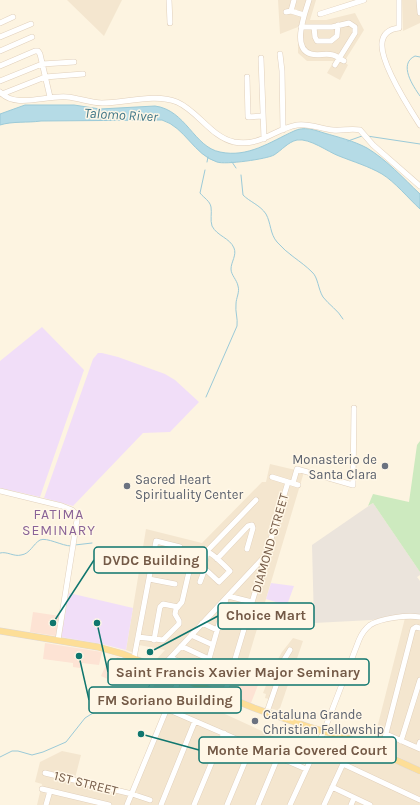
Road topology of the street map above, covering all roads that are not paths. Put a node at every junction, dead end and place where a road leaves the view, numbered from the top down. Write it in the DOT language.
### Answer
graph roads {
  1 [pos="169,0"];
  2 [pos="294,0"];
  3 [pos="309,0"];
  4 [pos="364,0"];
  5 [pos="399,0"];
  6 [pos="419,0"];
  7 [pos="420,13"];
  8 [pos="320,14"];
  9 [pos="304,15"];
  10 [pos="13,17"];
  11 [pos="0,23"];
  12 [pos="170,23"];
  13 [pos="31,24"];
  14 [pos="338,25"];
  15 [pos="301,27"];
  16 [pos="314,27"];
  17 [pos="0,37"];
  18 [pos="32,37"];
  19 [pos="0,51"];
  20 [pos="280,54"];
  21 [pos="261,58"];
  22 [pos="341,60"];
  23 [pos="74,62"];
  24 [pos="42,64"];
  25 [pos="334,65"];
  26 [pos="0,66"];
  27 [pos="83,74"];
  28 [pos="45,77"];
  29 [pos="247,77"];
  30 [pos="0,81"];
  31 [pos="1,93"];
  32 [pos="50,97"];
  33 [pos="263,116"];
  34 [pos="420,125"];
  35 [pos="283,130"];
  36 [pos="264,139"];
  37 [pos="420,186"];
  38 [pos="354,408"];
  39 [pos="272,477"];
  40 [pos="293,483"];
  41 [pos="0,491"];
  42 [pos="256,500"];
  43 [pos="180,547"];
  44 [pos="246,549"];
  45 [pos="207,551"];
  46 [pos="267,554"];
  47 [pos="217,559"];
  48 [pos="152,560"];
  49 [pos="177,565"];
  50 [pos="204,568"];
  51 [pos="149,579"];
  52 [pos="200,582"];
  53 [pos="175,584"];
  54 [pos="228,596"];
  55 [pos="252,602"];
  56 [pos="178,607"];
  57 [pos="420,617"];
  58 [pos="202,624"];
  59 [pos="417,628"];
  60 [pos="217,630"];
  61 [pos="0,631"];
  62 [pos="191,636"];
  63 [pos="138,637"];
  64 [pos="58,640"];
  65 [pos="154,640"];
  66 [pos="213,645"];
  67 [pos="181,646"];
  68 [pos="290,650"];
  69 [pos="134,658"];
  70 [pos="170,658"];
  71 [pos="209,659"];
  72 [pos="160,669"];
  73 [pos="205,673"];
  74 [pos="180,677"];
  75 [pos="420,680"];
  76 [pos="228,682"];
  77 [pos="224,696"];
  78 [pos="167,709"];
  79 [pos="266,712"];
  80 [pos="196,721"];
  81 [pos="324,731"];
  82 [pos="224,733"];
  83 [pos="386,734"];
  84 [pos="354,740"];
  85 [pos="402,741"];
  86 [pos="420,742"];
  87 [pos="252,745"];
  88 [pos="419,749"];
  89 [pos="381,753"];
  90 [pos="278,757"];
  91 [pos="342,764"];
  92 [pos="306,769"];
  93 [pos="420,771"];
  94 [pos="45,773"];
  95 [pos="332,787"];
  96 [pos="42,789"];
  97 [pos="50,791"];
  98 [pos="132,794"];
  99 [pos="354,798"];
  100 [pos="150,800"];
  101 [pos="420,800"];
  102 [pos="46,805"];
  103 [pos="109,805"];
  104 [pos="127,805"];
  105 [pos="161,805"];
  106 [pos="194,805"];
  107 [pos="227,805"];
  108 [pos="258,805"];
  109 [pos="290,805"];
  110 [pos="324,805"];
  111 [pos="351,805"];
  112 [pos="370,805"];
  1 -- 12 [label="street"];
  2 -- 9 [label="street"];
  3 -- 9 [label="street"];
  4 -- 8 [label="street"];
  5 -- 34 [label="street"];
  6 -- 7 [label="street"];
  9 -- 15 [label="street"];
  10 -- 11 [label="street"];
  13 -- 17 [label="street"];
  14 -- 16 [label="street"];
  14 -- 16 [label="street"];
  14 -- 22 [label="street"];
  15 -- 16 [label="street"];
  15 -- 22 [label="street"];
  18 -- 19 [label="street"];
  20 -- 35 [label="street"];
  21 -- 33 [label="street"];
  22 -- 25 [label="street"];
  23 -- 24 [label="street"];
  24 -- 26 [label="street"];
  24 -- 28 [label="street"];
  24 -- 30 [label="street"];
  27 -- 28 [label="street"];
  28 -- 31 [label="street"];
  28 -- 32 [label="street"];
  29 -- 33 [label="street"];
  31 -- 32 [label="street"];
  32 -- 36 [label="street"];
  33 -- 36 [label="street"];
  35 -- 36 [label="street"];
  35 -- 37 [label="street"];
  38 -- 40 [label="street"];
  39 -- 40 [label="street"];
  40 -- 46 [label="street, DIAMOND STREET"];
  41 -- 64 [label="street"];
  42 -- 45 [label="street"];
  43 -- 48 [label="street"];
  44 -- 47 [label="street"];
  45 -- 47 [label="street"];
  45 -- 50 [label="street"];
  45 -- 56 [label="street"];
  46 -- 54 [label="street"];
  46 -- 55 [label="street, DIAMOND STREET"];
  47 -- 50 [label="street"];
  48 -- 49 [label="street"];
  48 -- 51 [label="street"];
  50 -- 52 [label="street"];
  51 -- 53 [label="street"];
  51 -- 63 [label="street"];
  54 -- 55 [label="street"];
  54 -- 58 [label="street"];
  54 -- 60 [label="street"];
  55 -- 76 [label="street, DIAMOND STREET"];
  56 -- 65 [label="street"];
  56 -- 65 [label="street"];
  57 -- 81 [label="street"];
  58 -- 60 [label="street"];
  58 -- 62 [label="street"];
  59 -- 83 [label="street"];
  60 -- 66 [label="street"];
  61 -- 64 [label="main road"];
  62 -- 66 [label="street"];
  62 -- 67 [label="street"];
  63 -- 65 [label="street"];
  63 -- 69 [label="street"];
  64 -- 69 [label="main road"];
  66 -- 71 [label="street"];
  67 -- 70 [label="street"];
  67 -- 71 [label="street"];
  68 -- 79 [label="street"];
  69 -- 72 [label="main road"];
  70 -- 72 [label="street"];
  70 -- 73 [label="street"];
  71 -- 73 [label="street"];
  72 -- 74 [label="main road"];
  73 -- 76 [label="street"];
  74 -- 77 [label="main road"];
  74 -- 78 [label="street"];
  75 -- 85 [label="street"];
  76 -- 77 [label="street, DIAMOND STREET"];
  77 -- 79 [label="main road"];
  78 -- 80 [label="street"];
  78 -- 98 [label="street"];
  79 -- 81 [label="main road"];
  80 -- 82 [label="street"];
  80 -- 105 [label="street"];
  81 -- 84 [label="main road"];
  81 -- 92 [label="street"];
  82 -- 87 [label="street"];
  82 -- 106 [label="street"];
  83 -- 85 [label="street"];
  83 -- 89 [label="street"];
  84 -- 89 [label="main road"];
  84 -- 91 [label="street"];
  85 -- 88 [label="street"];
  86 -- 88 [label="street"];
  87 -- 90 [label="street"];
  87 -- 107 [label="street"];
  89 -- 93 [label="main road"];
  90 -- 92 [label="street"];
  90 -- 108 [label="street"];
  91 -- 95 [label="street"];
  91 -- 101 [label="street"];
  92 -- 109 [label="street"];
  94 -- 98 [label="street, 1ST STREET"];
  95 -- 99 [label="street"];
  95 -- 110 [label="street"];
  96 -- 97 [label="street"];
  97 -- 102 [label="street"];
  97 -- 103 [label="street"];
  98 -- 100 [label="street, 1ST STREET"];
  98 -- 104 [label="street"];
  99 -- 111 [label="street"];
  99 -- 112 [label="street"];
}
